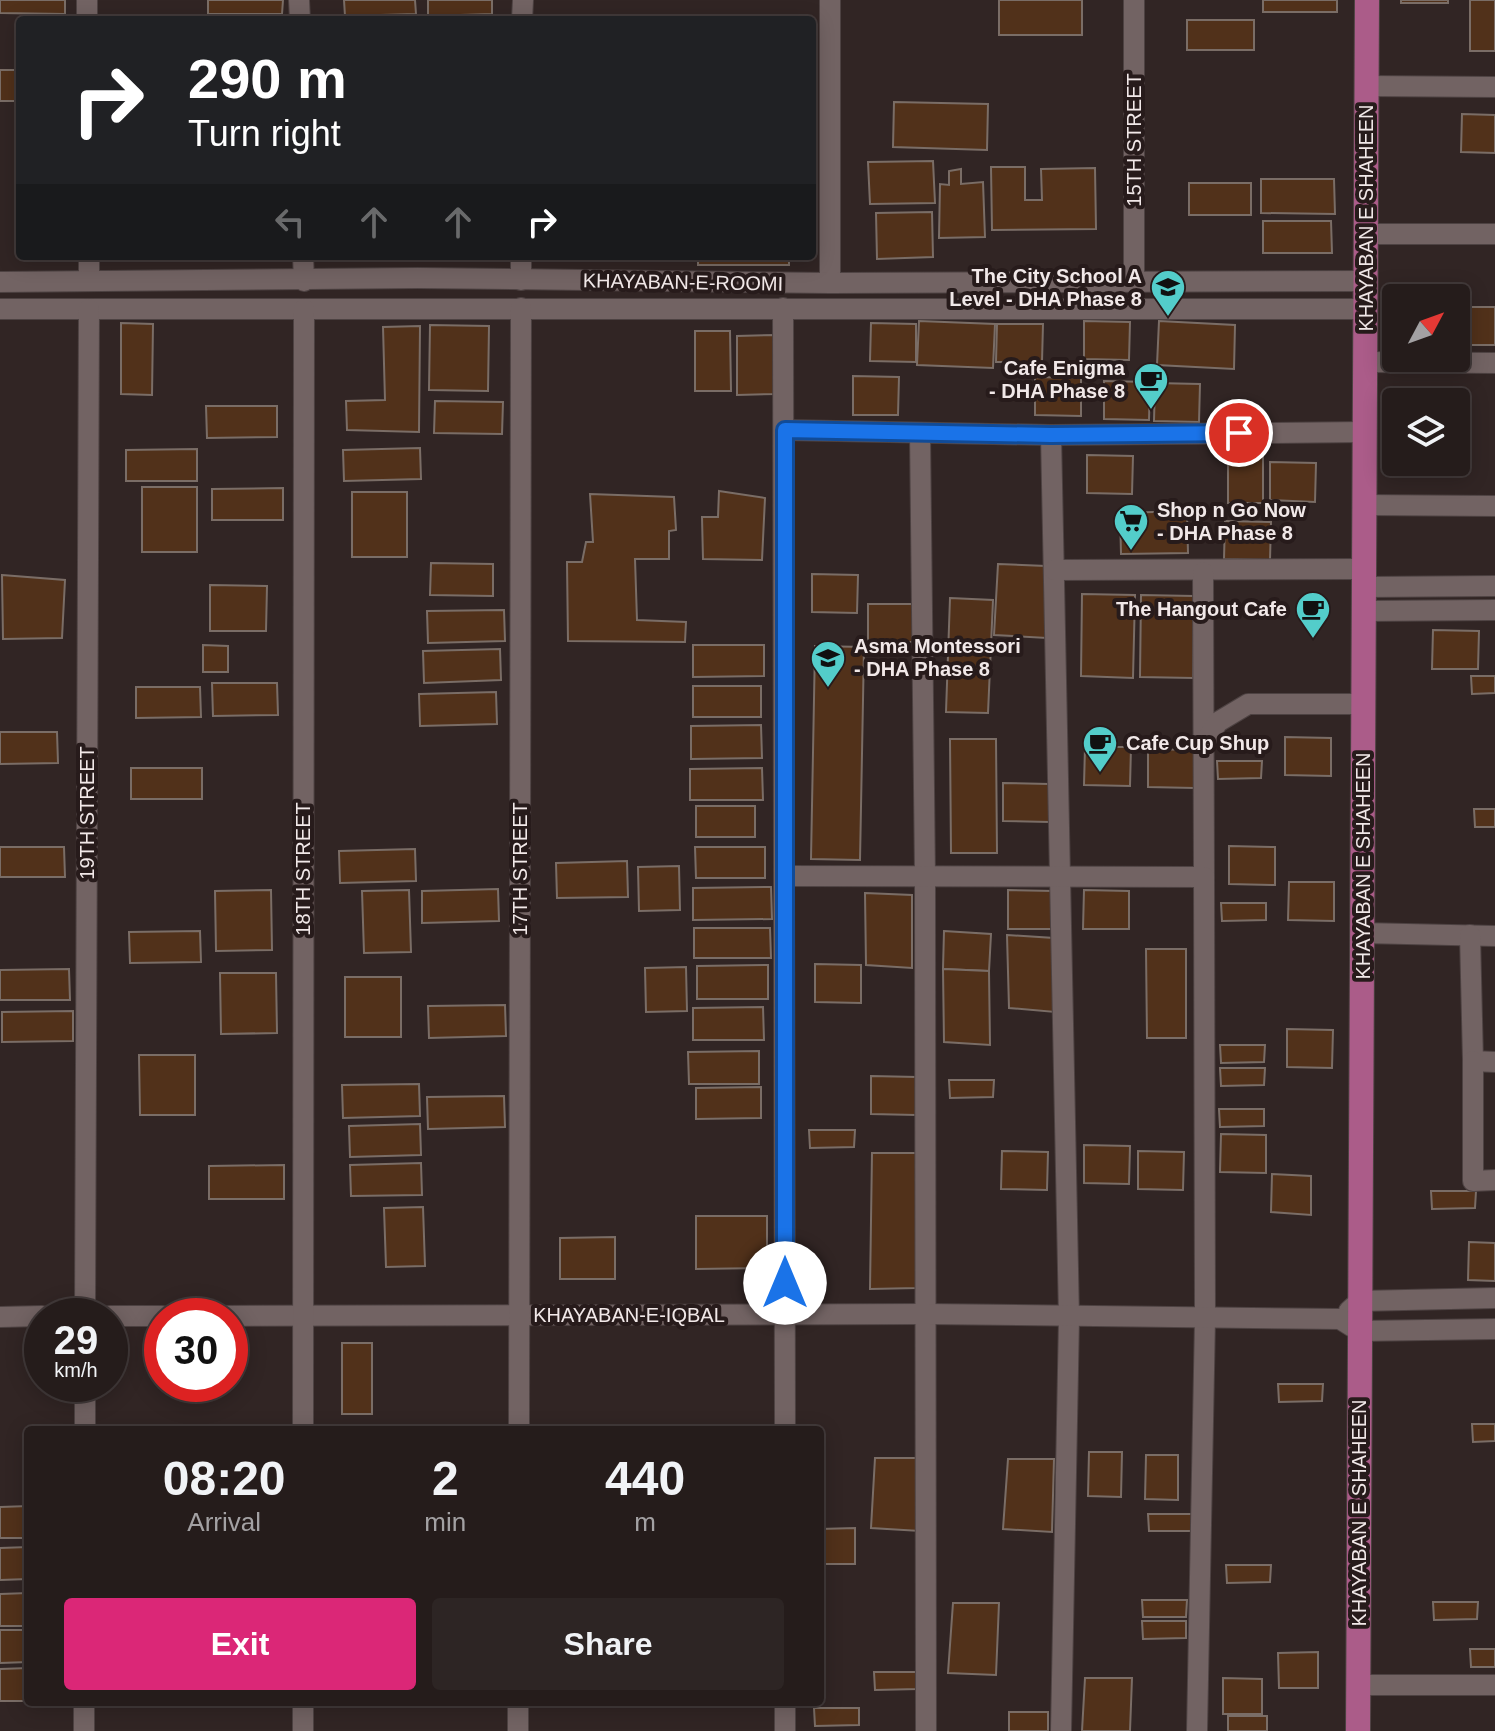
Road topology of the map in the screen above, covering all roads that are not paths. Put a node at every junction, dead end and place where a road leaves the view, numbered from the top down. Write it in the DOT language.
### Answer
graph roads {
  1 [pos="830,0"];
  2 [pos="1134,0"];
  3 [pos="1367,0"];
  4 [pos="1367,86"];
  5 [pos="1495,87"];
  6 [pos="1366,234"];
  7 [pos="1495,234"];
  8 [pos="89,260"];
  9 [pos="303,260"];
  10 [pos="521,260"];
  11 [pos="418,278"];
  12 [pos="89,279"];
  13 [pos="361,279"];
  14 [pos="1134,279"];
  15 [pos="521,280"];
  16 [pos="304,281"];
  17 [pos="1365,281"];
  18 [pos="0,282"];
  19 [pos="830,283"];
  20 [pos="366,308"];
  21 [pos="416,308"];
  22 [pos="521,308"];
  23 [pos="783,308"];
  24 [pos="0,309"];
  25 [pos="89,309"];
  26 [pos="304,309"];
  27 [pos="1365,309"];
  28 [pos="1365,362"];
  29 [pos="1495,363"];
  30 [pos="785,430"];
  31 [pos="1365,432"];
  32 [pos="920,433"];
  33 [pos="1051,435"];
  34 [pos="1364,505"];
  35 [pos="1495,506"];
  36 [pos="1054,570"];
  37 [pos="1203,572"];
  38 [pos="1495,586"];
  39 [pos="1364,589"];
  40 [pos="1495,610"];
  41 [pos="1363,704"];
  42 [pos="1204,743"];
  43 [pos="785,876"];
  44 [pos="925,877"];
  45 [pos="1061,877"];
  46 [pos="1204,877"];
  47 [pos="1362,933"];
  48 [pos="1470,935"];
  49 [pos="1495,936"];
  50 [pos="1473,1061"];
  51 [pos="1495,1062"];
  52 [pos="1495,1180"];
  53 [pos="85,1298"];
  54 [pos="1495,1298"];
  55 [pos="1360,1301"];
  56 [pos="785,1314"];
  57 [pos="926,1314"];
  58 [pos="519,1315"];
  59 [pos="24,1316"];
  60 [pos="248,1316"];
  61 [pos="303,1316"];
  62 [pos="0,1317"];
  63 [pos="1069,1318"];
  64 [pos="1205,1319"];
  65 [pos="1350,1325"];
  66 [pos="1495,1329"];
  67 [pos="85,1402"];
  68 [pos="85,1426"];
  69 [pos="303,1426"];
  70 [pos="519,1426"];
  71 [pos="785,1426"];
  72 [pos="1358,1685"];
  73 [pos="1495,1685"];
  74 [pos="84,1706"];
  75 [pos="303,1706"];
  76 [pos="518,1706"];
  77 [pos="785,1706"];
  78 [pos="84,1731"];
  79 [pos="303,1731"];
  80 [pos="518,1731"];
  81 [pos="785,1731"];
  82 [pos="926,1731"];
  83 [pos="1061,1731"];
  84 [pos="1197,1731"];
  85 [pos="1358,1731"];
  1 -- 19 [label="street"];
  2 -- 14 [label="street, 15TH STREET"];
  3 -- 4 [label="main road, KHAYABAN E SHAHEEN"];
  4 -- 5 [label="street"];
  4 -- 6 [label="main road, KHAYABAN E SHAHEEN"];
  6 -- 7 [label="street"];
  6 -- 17 [label="main road, KHAYABAN E SHAHEEN"];
  8 -- 12 [label="street"];
  9 -- 16 [label="street"];
  10 -- 15 [label="street"];
  11 -- 13 [label="street, KHAYABAN-E-ROOMI"];
  11 -- 15 [label="street, KHAYABAN-E-ROOMI"];
  11 -- 21 [label="street"];
  12 -- 16 [label="street, KHAYABAN-E-ROOMI"];
  12 -- 18 [label="street, KHAYABAN-E-ROOMI"];
  13 -- 16 [label="street, KHAYABAN-E-ROOMI"];
  13 -- 20 [label="street"];
  14 -- 17 [label="street, KHAYABAN-E-ROOMI"];
  14 -- 19 [label="street, KHAYABAN-E-ROOMI"];
  15 -- 19 [label="street, KHAYABAN-E-ROOMI"];
  17 -- 27 [label="main road, KHAYABAN E SHAHEEN"];
  20 -- 21 [label="street, KHAYABAN-E-ROOMI"];
  20 -- 26 [label="street, KHAYABAN-E-ROOMI"];
  21 -- 22 [label="street, KHAYABAN-E-ROOMI"];
  22 -- 23 [label="street, KHAYABAN-E-ROOMI"];
  22 -- 58 [label="street, 17TH STREET"];
  23 -- 27 [label="street, KHAYABAN-E-ROOMI"];
  23 -- 30 [label="street"];
  24 -- 25 [label="street, KHAYABAN-E-ROOMI"];
  25 -- 26 [label="street, KHAYABAN-E-ROOMI"];
  25 -- 53 [label="street, 19TH STREET"];
  26 -- 61 [label="street, 18TH STREET"];
  27 -- 28 [label="main road, KHAYABAN E SHAHEEN"];
  28 -- 29 [label="street"];
  28 -- 31 [label="main road, KHAYABAN E SHAHEEN"];
  30 -- 32 [label="street"];
  30 -- 43 [label="street"];
  31 -- 33 [label="street"];
  31 -- 34 [label="main road, KHAYABAN E SHAHEEN"];
  32 -- 33 [label="street"];
  32 -- 44 [label="street"];
  33 -- 36 [label="street"];
  34 -- 35 [label="street"];
  34 -- 39 [label="main road, KHAYABAN E SHAHEEN"];
  36 -- 37 [label="street"];
  36 -- 45 [label="street"];
  37 -- 39 [label="street"];
  37 -- 42 [label="street"];
  38 -- 39 [label="street"];
  39 -- 40 [label="street"];
  39 -- 41 [label="main road, KHAYABAN E SHAHEEN"];
  41 -- 42 [label="street"];
  41 -- 47 [label="main road, KHAYABAN E SHAHEEN"];
  42 -- 46 [label="street"];
  43 -- 44 [label="street"];
  43 -- 56 [label="street"];
  44 -- 45 [label="street"];
  44 -- 57 [label="street"];
  45 -- 46 [label="street"];
  45 -- 63 [label="street"];
  46 -- 64 [label="street"];
  47 -- 48 [label="street"];
  47 -- 55 [label="main road, KHAYABAN E SHAHEEN"];
  48 -- 49 [label="street"];
  48 -- 50 [label="street"];
  50 -- 51 [label="street"];
  50 -- 52 [label="street"];
  54 -- 55 [label="street"];
  55 -- 65 [label="main road, KHAYABAN E SHAHEEN"];
  56 -- 57 [label="street, KHAYABAN-E-IQBAL"];
  56 -- 58 [label="street, KHAYABAN-E-IQBAL"];
  56 -- 71 [label="street"];
  57 -- 63 [label="street, KHAYABAN-E-IQBAL"];
  57 -- 82 [label="street"];
  58 -- 61 [label="street, KHAYABAN-E-IQBAL"];
  58 -- 70 [label="street, 17TH STREET"];
  59 -- 62 [label="street"];
  60 -- 61 [label="street, KHAYABAN-E-IQBAL"];
  61 -- 69 [label="street, 18TH STREET"];
  63 -- 64 [label="street, KHAYABAN-E-IQBAL"];
  63 -- 83 [label="street"];
  64 -- 65 [label="street, KHAYABAN-E-IQBAL"];
  64 -- 84 [label="street"];
  65 -- 66 [label="street, KHAYABAN-E-IQBAL"];
  65 -- 72 [label="main road, KHAYABAN E SHAHEEN"];
  67 -- 68 [label="street"];
  72 -- 73 [label="street"];
  72 -- 85 [label="main road, KHAYABAN E SHAHEEN"];
  74 -- 78 [label="street"];
  75 -- 79 [label="street"];
  76 -- 80 [label="street"];
  77 -- 81 [label="street"];
}
